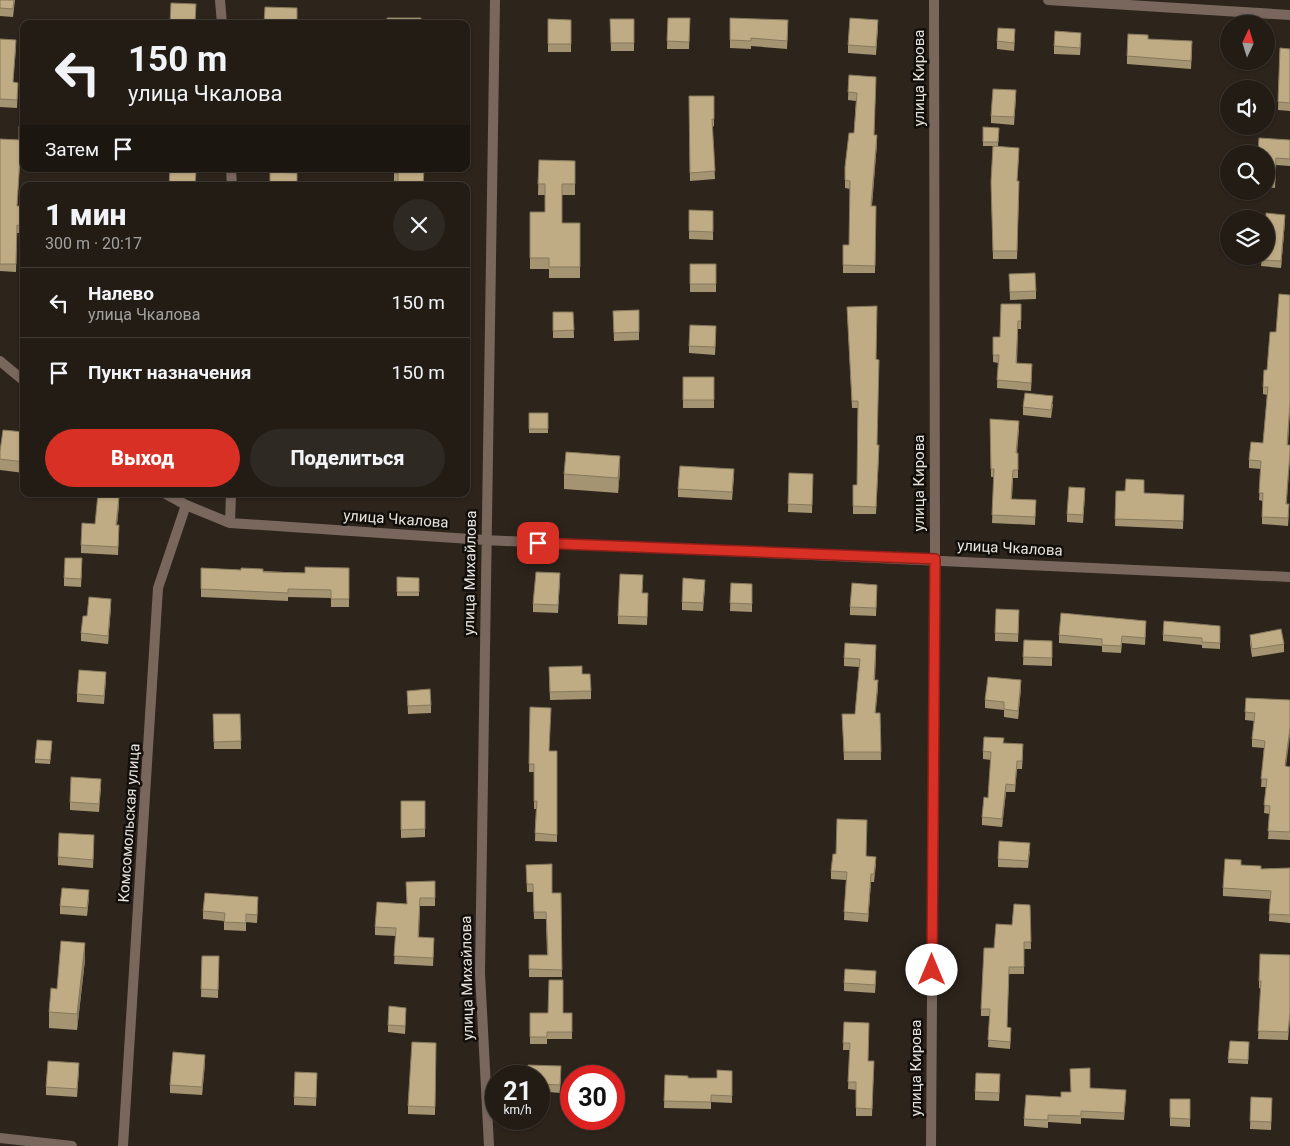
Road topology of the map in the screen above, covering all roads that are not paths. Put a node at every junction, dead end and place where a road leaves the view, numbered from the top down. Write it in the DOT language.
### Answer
graph roads {
  1 [pos="220,0"];
  2 [pos="495,0"];
  3 [pos="934,0"];
  4 [pos="1048,0"];
  5 [pos="1290,15"];
  6 [pos="222,20"];
  7 [pos="0,361"];
  8 [pos="20,378"];
  9 [pos="171,497"];
  10 [pos="230,497"];
  11 [pos="186,505"];
  12 [pos="230,524"];
  13 [pos="485,540"];
  14 [pos="935,559"];
  15 [pos="1290,577"];
  16 [pos="0,1138"];
  17 [pos="72,1146"];
  18 [pos="123,1146"];
  19 [pos="489,1146"];
  20 [pos="931,1146"];
  1 -- 6 [label="street"];
  2 -- 13 [label="street, улица Михайлова"];
  3 -- 14 [label="street, улица Кирова"];
  4 -- 5 [label="street"];
  7 -- 8 [label="street"];
  9 -- 11 [label="street, улица Чкалова"];
  10 -- 12 [label="street"];
  11 -- 12 [label="street, улица Чкалова"];
  11 -- 18 [label="street, Комсомольская улица"];
  12 -- 13 [label="street, улица Чкалова"];
  13 -- 14 [label="street, улица Чкалова"];
  13 -- 19 [label="street, улица Михайлова"];
  14 -- 15 [label="street, улица Чкалова"];
  14 -- 20 [label="street, улица Кирова"];
  16 -- 17 [label="street"];
}
